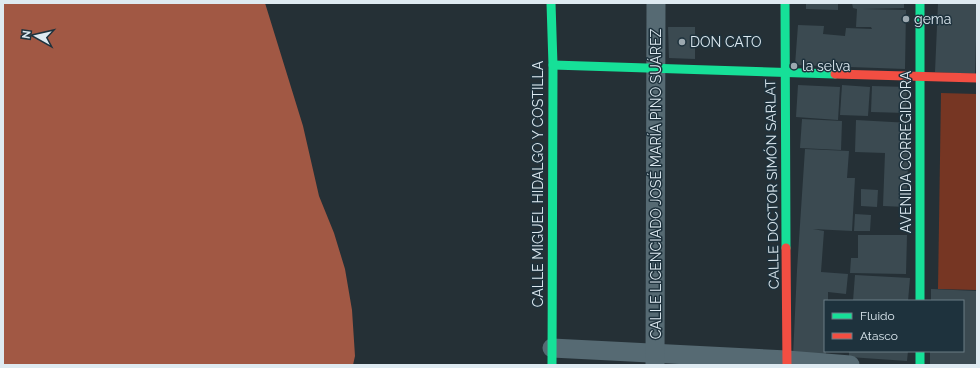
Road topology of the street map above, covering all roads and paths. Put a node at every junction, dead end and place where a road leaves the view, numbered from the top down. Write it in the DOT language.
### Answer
graph roads {
  1 [pos="551,3"];
  2 [pos="656,3"];
  3 [pos="785,3"];
  4 [pos="920,3"];
  5 [pos="553,65"];
  6 [pos="656,69"];
  7 [pos="785,73"];
  8 [pos="920,76"];
  9 [pos="977,78"];
  10 [pos="920,300"];
  11 [pos="920,352"];
  12 [pos="552,356"];
  13 [pos="655,359"];
  14 [pos="788,362"];
  15 [pos="850,365"];
  16 [pos="920,365"];
  1 -- 5 [label="street, CALLE MIGUEL HIDALGO Y COSTILLA"];
  2 -- 6 [label="street, CALLE LICENCIADO JOSÉ MARÍA PINO SUÁREZ"];
  3 -- 7 [label="street, CALLE DOCTOR SIMÓN SARLAT"];
  4 -- 8 [label="street, AVENIDA CORREGIDORA"];
  5 -- 6 [label="street"];
  5 -- 12 [label="street, CALLE MIGUEL HIDALGO Y COSTILLA"];
  6 -- 7 [label="street"];
  6 -- 13 [label="street, CALLE LICENCIADO JOSÉ MARÍA PINO SUÁREZ"];
  7 -- 8 [label="street"];
  7 -- 14 [label="street, CALLE DOCTOR SIMÓN SARLAT"];
  8 -- 9 [label="street"];
  8 -- 10 [label="street, AVENIDA CORREGIDORA"];
  11 -- 16 [label="street"];
  12 -- 13 [label="street"];
  13 -- 14 [label="street"];
  14 -- 15 [label="street"];
}
